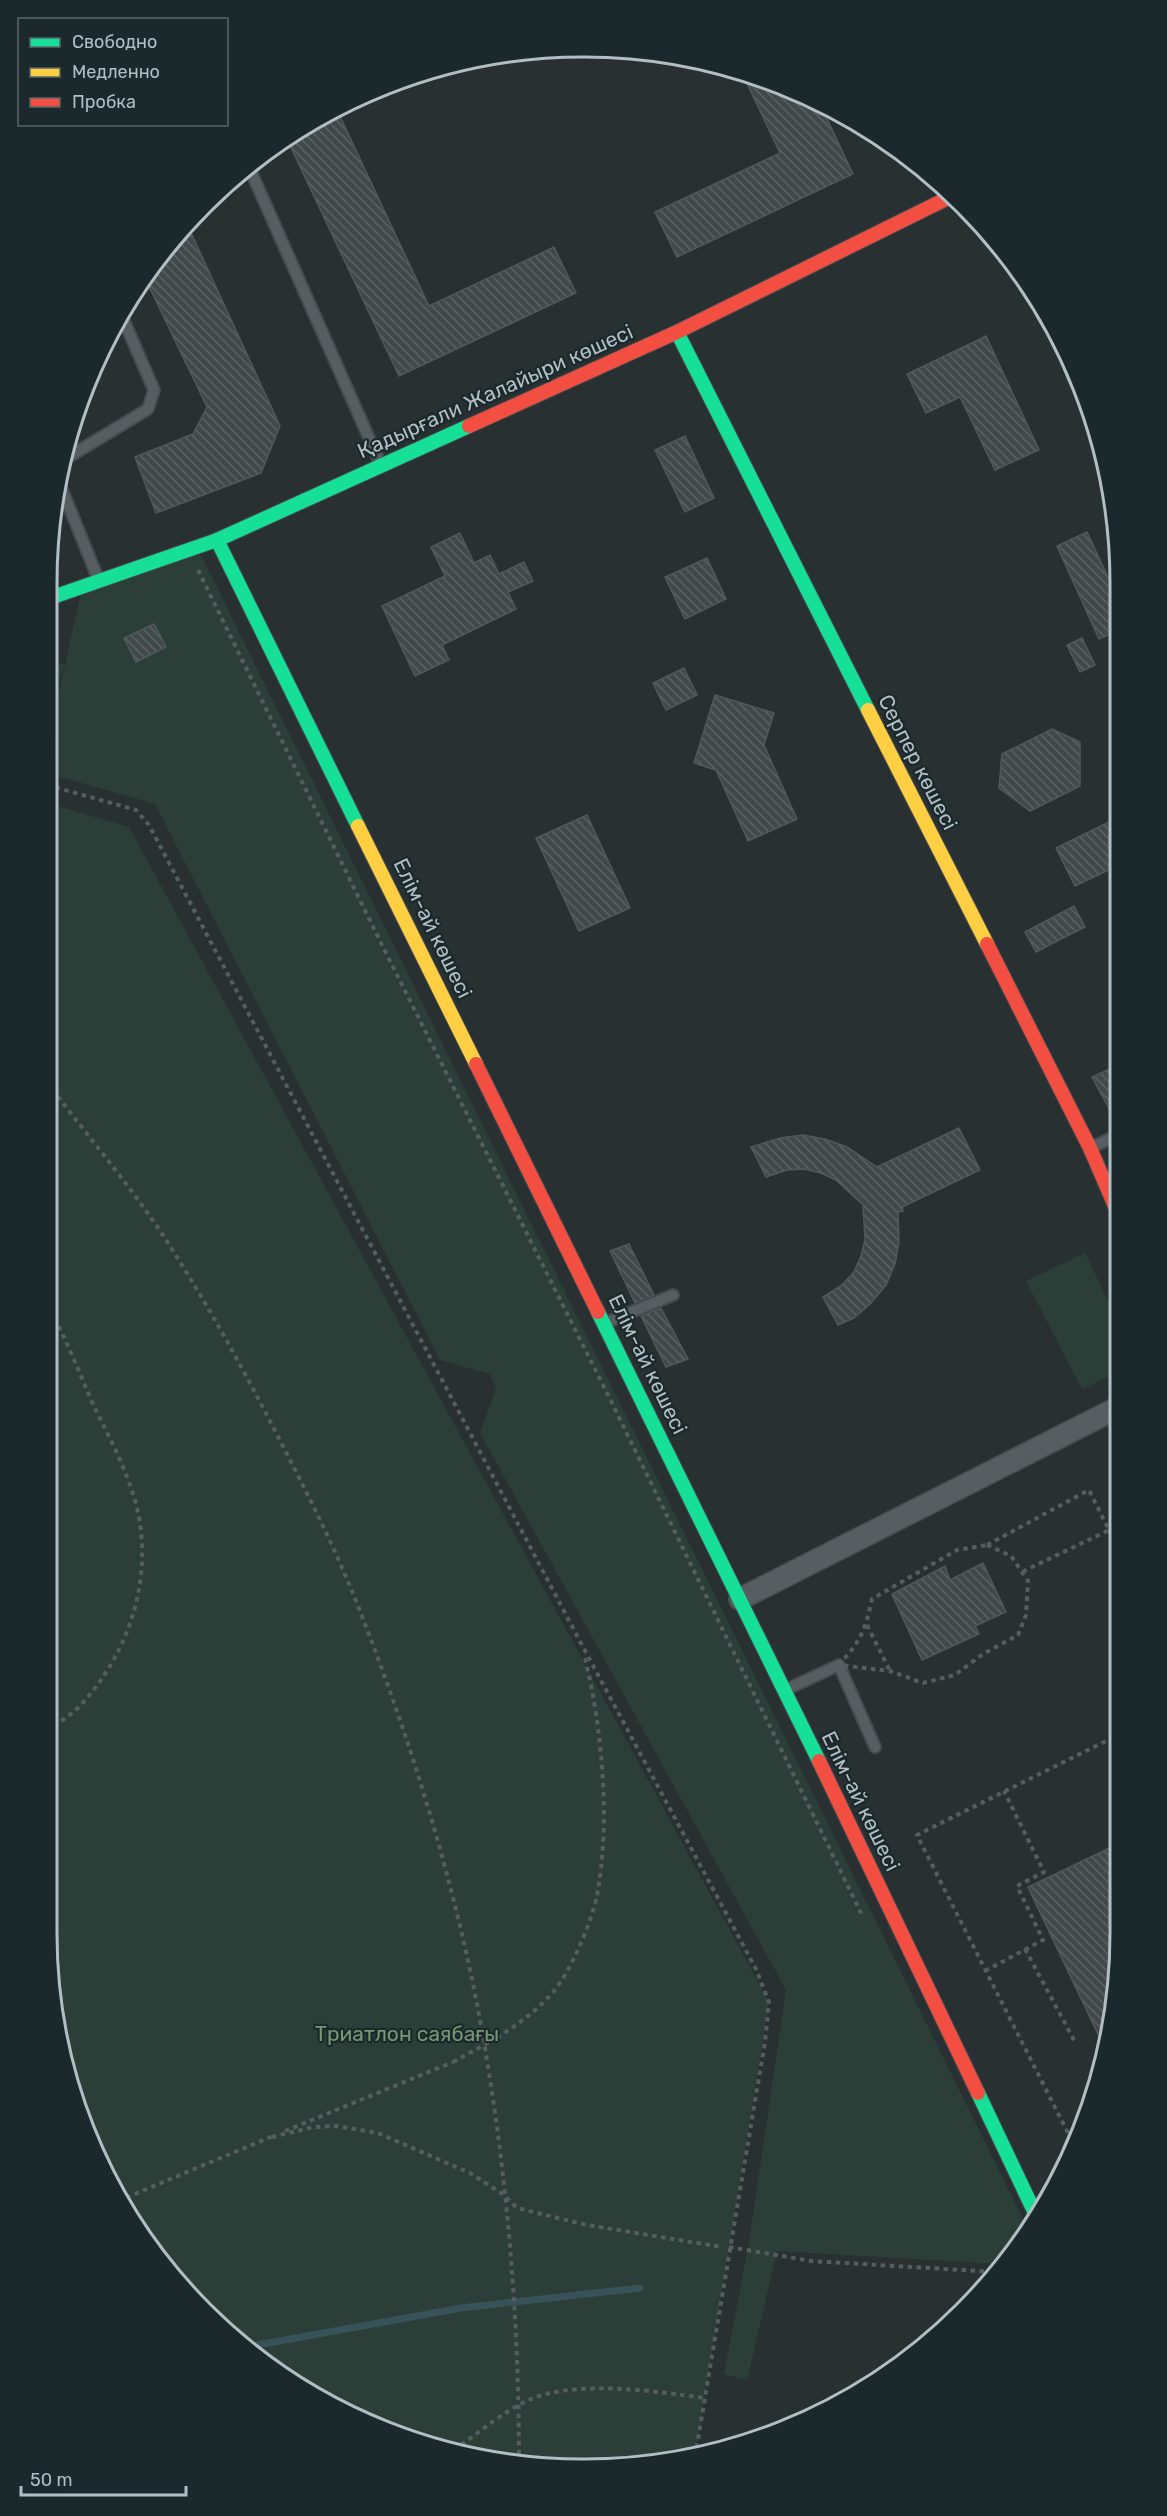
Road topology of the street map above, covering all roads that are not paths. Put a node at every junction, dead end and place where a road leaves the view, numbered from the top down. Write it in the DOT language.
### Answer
graph roads {
  1 [pos="252,175"];
  2 [pos="944,200"];
  3 [pos="126,324"];
  4 [pos="677,332"];
  5 [pos="73,454"];
  6 [pos="381,466"];
  7 [pos="65,496"];
  8 [pos="217,540"];
  9 [pos="99,581"];
  10 [pos="57,595"];
  11 [pos="1110,1139"];
  12 [pos="1090,1148"];
  13 [pos="1110,1194"];
  14 [pos="673,1296"];
  15 [pos="605,1323"];
  16 [pos="1110,1412"];
  17 [pos="740,1599"];
  18 [pos="785,1690"];
  19 [pos="875,1747"];
  20 [pos="1032,2207"];
  1 -- 6 [label="lane"];
  2 -- 4 [label="street, Қадырғали Жалайыри көшесі"];
  3 -- 5 [label="lane"];
  4 -- 6 [label="street, Қадырғали Жалайыри көшесі"];
  4 -- 12 [label="street, Серпер көшесі"];
  6 -- 8 [label="street, Қадырғали Жалайыри көшесі"];
  7 -- 9 [label="lane"];
  8 -- 9 [label="street, Қадырғали Жалайыри көшесі"];
  8 -- 15 [label="street, Елім-ай көшесі"];
  9 -- 10 [label="street, Қадырғали Жалайыри көшесі"];
  11 -- 12 [label="lane"];
  12 -- 13 [label="street, Серпер көшесі"];
  14 -- 15 [label="lane"];
  15 -- 17 [label="street, Елім-ай көшесі"];
  16 -- 17 [label="street"];
  17 -- 18 [label="street, Елім-ай көшесі"];
  18 -- 19 [label="lane"];
  18 -- 20 [label="street, Елім-ай көшесі"];
}
